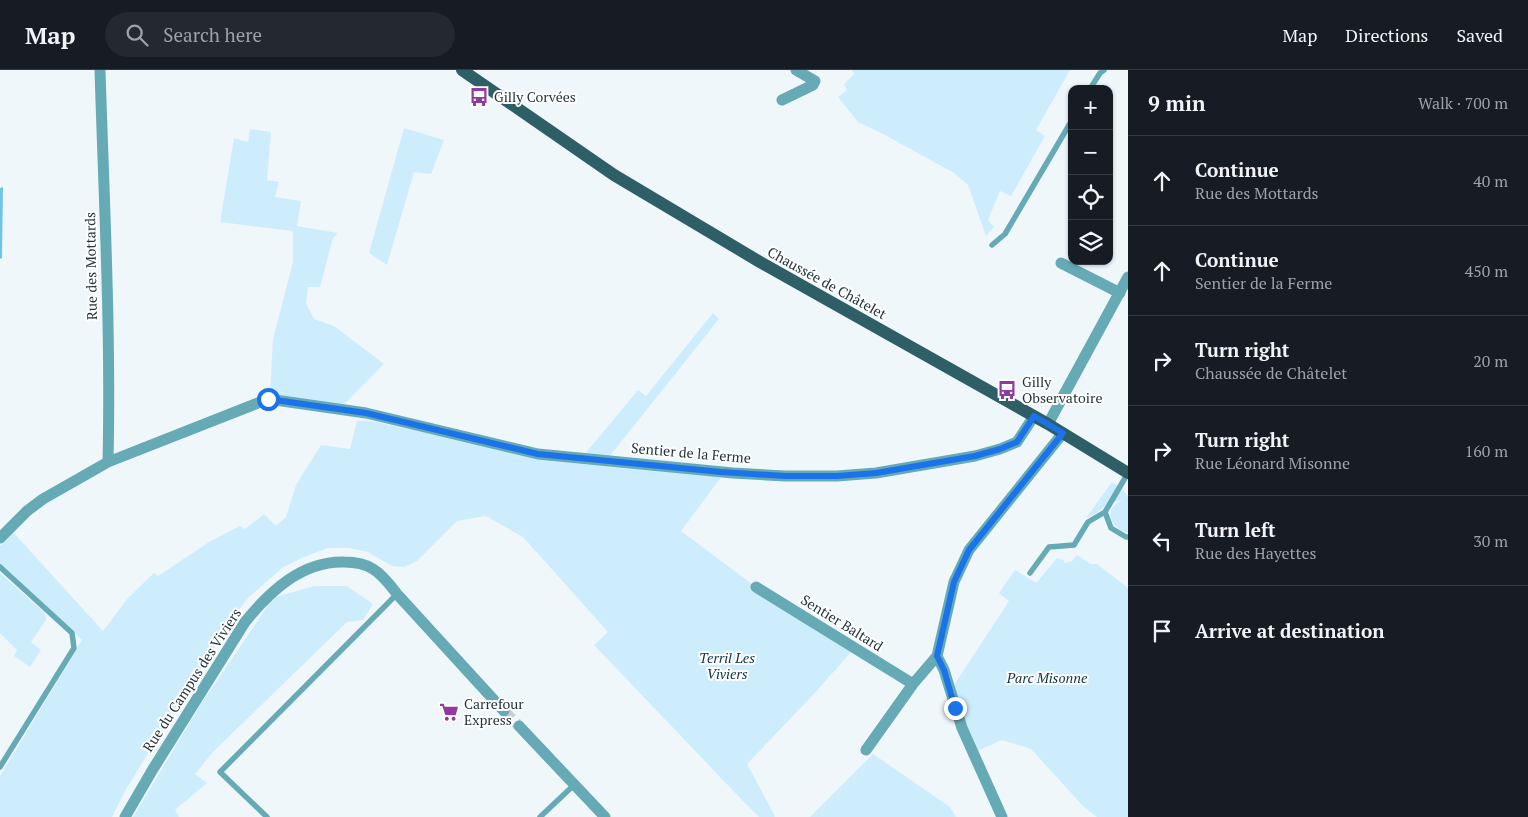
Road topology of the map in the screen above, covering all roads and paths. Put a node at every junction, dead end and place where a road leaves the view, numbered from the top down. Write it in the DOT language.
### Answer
graph roads {
  1 [pos="100,70"];
  2 [pos="462,70"];
  3 [pos="796,70"];
  4 [pos="1104,70"];
  5 [pos="1092,85"];
  6 [pos="782,100"];
  7 [pos="1068,127"];
  8 [pos="992,245"];
  9 [pos="1061,263"];
  10 [pos="1128,277"];
  11 [pos="1120,293"];
  12 [pos="1034,416"];
  13 [pos="1048,424"];
  14 [pos="1063,433"];
  15 [pos="108,462"];
  16 [pos="1128,473"];
  17 [pos="1106,512"];
  18 [pos="1128,537"];
  19 [pos="0,538"];
  20 [pos="0,567"];
  21 [pos="1030,573"];
  22 [pos="756,587"];
  23 [pos="396,594"];
  24 [pos="937,656"];
  25 [pos="913,684"];
  26 [pos="504,711"];
  27 [pos="518,726"];
  28 [pos="866,750"];
  29 [pos="0,767"];
  30 [pos="574,785"];
  31 [pos="125,817"];
  32 [pos="267,817"];
  33 [pos="540,817"];
  34 [pos="605,817"];
  35 [pos="1002,817"];
  1 -- 15 [label="street, Rue des Mottards"];
  2 -- 12 [label="main road, Chaussée de Châtelet"];
  3 -- 6 [label="street"];
  4 -- 5 [label="lane"];
  7 -- 8 [label="lane"];
  9 -- 11 [label="street"];
  10 -- 11 [label="street"];
  11 -- 13 [label="street"];
  12 -- 13 [label="main road, Chaussée de Châtelet"];
  12 -- 15 [label="street, Sentier de la Ferme"];
  13 -- 14 [label="main road, Chaussée de Châtelet"];
  14 -- 16 [label="main road, Chaussée de Châtelet"];
  14 -- 24 [label="street"];
  15 -- 19 [label="street"];
  16 -- 17 [label="lane"];
  17 -- 18 [label="lane"];
  17 -- 21 [label="lane"];
  20 -- 29 [label="lane"];
  22 -- 25 [label="street, Sentier Baltard"];
  23 -- 26 [label="street, Rue du Campus des Viviers"];
  23 -- 31 [label="street, Rue du Campus des Viviers"];
  23 -- 32 [label="lane"];
  24 -- 25 [label="street"];
  24 -- 35 [label="street"];
  25 -- 28 [label="street"];
  27 -- 30 [label="street"];
  30 -- 33 [label="lane"];
  30 -- 34 [label="street"];
}
